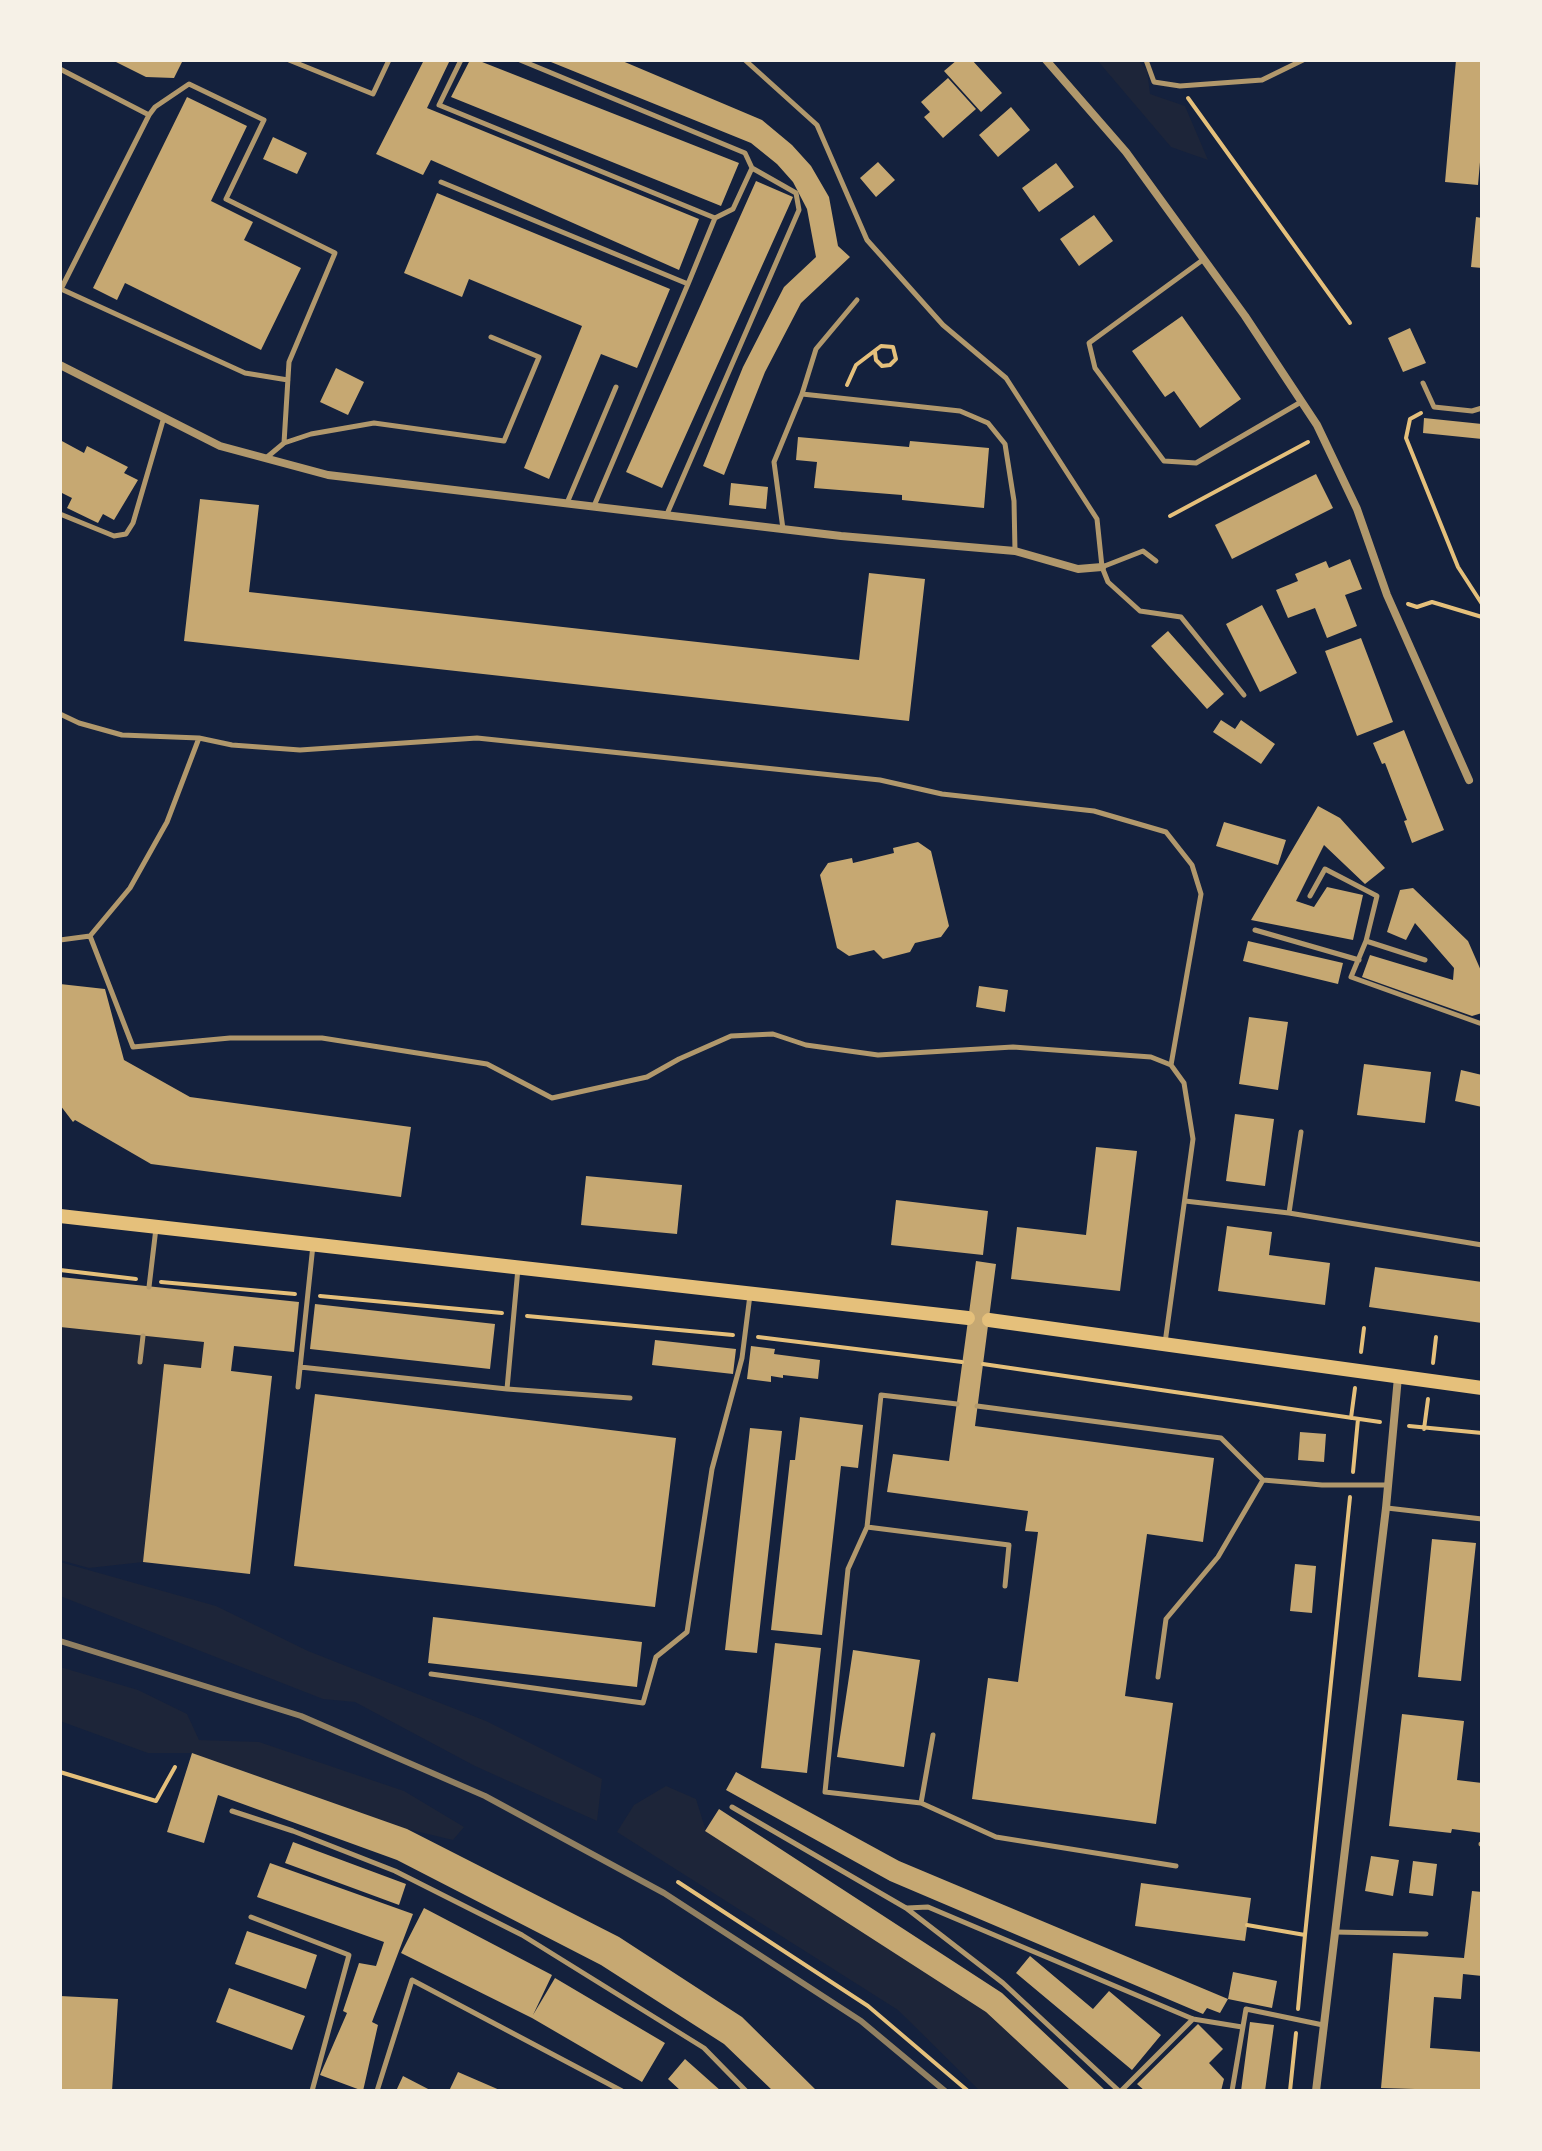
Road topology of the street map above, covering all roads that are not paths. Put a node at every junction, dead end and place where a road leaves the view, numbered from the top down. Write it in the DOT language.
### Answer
graph roads {
  1 [pos="289,60"];
  2 [pos="389,60"];
  3 [pos="461,60"];
  4 [pos="520,60"];
  5 [pos="745,60"];
  6 [pos="1046,60"];
  7 [pos="1146,60"];
  8 [pos="1303,60"];
  9 [pos="299,62"];
  10 [pos="60,69"];
  11 [pos="149,115"];
  12 [pos="752,168"];
  13 [pos="441,182"];
  14 [pos="715,218"];
  15 [pos="1204,259"];
  16 [pos="688,284"];
  17 [pos="857,300"];
  18 [pos="491,337"];
  19 [pos="60,365"];
  20 [pos="288,380"];
  21 [pos="1423,383"];
  22 [pos="616,387"];
  23 [pos="802,394"];
  24 [pos="1301,402"];
  25 [pos="1482,408"];
  26 [pos="164,417"];
  27 [pos="284,443"];
  28 [pos="265,458"];
  29 [pos="567,504"];
  30 [pos="593,506"];
  31 [pos="60,514"];
  32 [pos="667,514"];
  33 [pos="783,529"];
  34 [pos="1015,551"];
  35 [pos="1156,561"];
  36 [pos="1102,567"];
  37 [pos="1244,695"];
  38 [pos="60,714"];
  39 [pos="199,738"];
  40 [pos="1469,780"];
  41 [pos="1310,896"];
  42 [pos="1255,930"];
  43 [pos="90,936"];
  44 [pos="60,940"];
  45 [pos="1366,941"];
  46 [pos="1359,960"];
  47 [pos="1425,960"];
  48 [pos="1482,1024"];
  49 [pos="1171,1065"];
  50 [pos="1301,1132"];
  51 [pos="1185,1201"];
  52 [pos="1289,1213"];
  53 [pos="60,1216"];
  54 [pos="156,1227"];
  55 [pos="313,1244"];
  56 [pos="1482,1245"];
  57 [pos="518,1267"];
  58 [pos="149,1287"];
  59 [pos="750,1294"];
  60 [pos="968,1318"];
  61 [pos="989,1320"];
  62 [pos="143,1336"];
  63 [pos="1165,1344"];
  64 [pos="140,1362"];
  65 [pos="300,1367"];
  66 [pos="1398,1377"];
  67 [pos="298,1387"];
  68 [pos="1482,1388"];
  69 [pos="507,1389"];
  70 [pos="630,1398"];
  71 [pos="957,1404"];
  72 [pos="977,1406"];
  73 [pos="1263,1480"];
  74 [pos="1388,1485"];
  75 [pos="1386,1508"];
  76 [pos="1482,1519"];
  77 [pos="867,1527"];
  78 [pos="1005,1586"];
  79 [pos="431,1674"];
  80 [pos="1158,1677"];
  81 [pos="933,1735"];
  82 [pos="921,1803"];
  83 [pos="732,1807"];
  84 [pos="232,1811"];
  85 [pos="1176,1866"];
  86 [pos="906,1908"];
  87 [pos="251,1917"];
  88 [pos="1334,1932"];
  89 [pos="1426,1934"];
  90 [pos="1193,2019"];
  91 [pos="1324,2025"];
  92 [pos="1242,2027"];
  93 [pos="312,2091"];
  94 [pos="377,2091"];
  95 [pos="622,2091"];
  96 [pos="746,2091"];
  97 [pos="1120,2091"];
  98 [pos="1232,2091"];
  99 [pos="1316,2091"];
  1 -- 9 [label="lane"];
  2 -- 9 [label="lane"];
  3 -- 14 [label="lane"];
  4 -- 12 [label="lane"];
  5 -- 36 [label="lane"];
  6 -- 15 [label="street"];
  7 -- 8 [label="lane"];
  10 -- 11 [label="lane"];
  11 -- 20 [label="lane"];
  11 -- 20 [label="lane"];
  12 -- 14 [label="lane"];
  12 -- 32 [label="lane"];
  13 -- 16 [label="lane"];
  14 -- 16 [label="lane"];
  15 -- 24 [label="street"];
  15 -- 24 [label="lane"];
  16 -- 30 [label="lane"];
  17 -- 23 [label="lane"];
  18 -- 27 [label="lane"];
  19 -- 26 [label="street"];
  20 -- 27 [label="lane"];
  21 -- 25 [label="lane"];
  22 -- 29 [label="lane"];
  23 -- 33 [label="lane"];
  23 -- 34 [label="lane"];
  24 -- 40 [label="street"];
  26 -- 28 [label="street"];
  26 -- 31 [label="lane"];
  27 -- 28 [label="lane"];
  28 -- 29 [label="street"];
  29 -- 30 [label="street"];
  30 -- 32 [label="street"];
  32 -- 33 [label="street"];
  33 -- 34 [label="street"];
  34 -- 36 [label="street"];
  35 -- 36 [label="lane"];
  36 -- 37 [label="lane"];
  38 -- 39 [label="lane"];
  39 -- 43 [label="lane"];
  39 -- 49 [label="lane"];
  41 -- 45 [label="lane"];
  42 -- 46 [label="lane"];
  43 -- 44 [label="lane"];
  43 -- 49 [label="lane"];
  45 -- 46 [label="lane"];
  45 -- 47 [label="lane"];
  46 -- 48 [label="lane"];
  49 -- 51 [label="lane"];
  50 -- 52 [label="lane"];
  51 -- 52 [label="lane"];
  51 -- 63 [label="lane"];
  52 -- 56 [label="lane"];
  53 -- 54 [label="main road"];
  54 -- 55 [label="main road"];
  54 -- 58 [label="lane"];
  55 -- 57 [label="main road"];
  55 -- 65 [label="lane"];
  57 -- 59 [label="main road"];
  57 -- 69 [label="lane"];
  59 -- 60 [label="main road"];
  59 -- 79 [label="lane"];
  61 -- 63 [label="main road"];
  62 -- 64 [label="lane"];
  63 -- 66 [label="main road"];
  65 -- 67 [label="lane"];
  65 -- 69 [label="lane"];
  66 -- 68 [label="main road"];
  66 -- 74 [label="street"];
  69 -- 70 [label="lane"];
  71 -- 77 [label="lane"];
  72 -- 73 [label="lane"];
  73 -- 74 [label="lane"];
  73 -- 80 [label="lane"];
  74 -- 75 [label="street"];
  75 -- 76 [label="lane"];
  75 -- 88 [label="street"];
  77 -- 78 [label="lane"];
  77 -- 82 [label="lane"];
  81 -- 82 [label="lane"];
  82 -- 85 [label="lane"];
  83 -- 86 [label="lane"];
  84 -- 96 [label="lane"];
  86 -- 90 [label="lane"];
  86 -- 97 [label="lane"];
  87 -- 93 [label="lane"];
  88 -- 89 [label="lane"];
  88 -- 91 [label="street"];
  90 -- 92 [label="lane"];
  90 -- 97 [label="lane"];
  91 -- 92 [label="lane"];
  91 -- 99 [label="street"];
  92 -- 98 [label="lane"];
  94 -- 95 [label="lane"];
}
